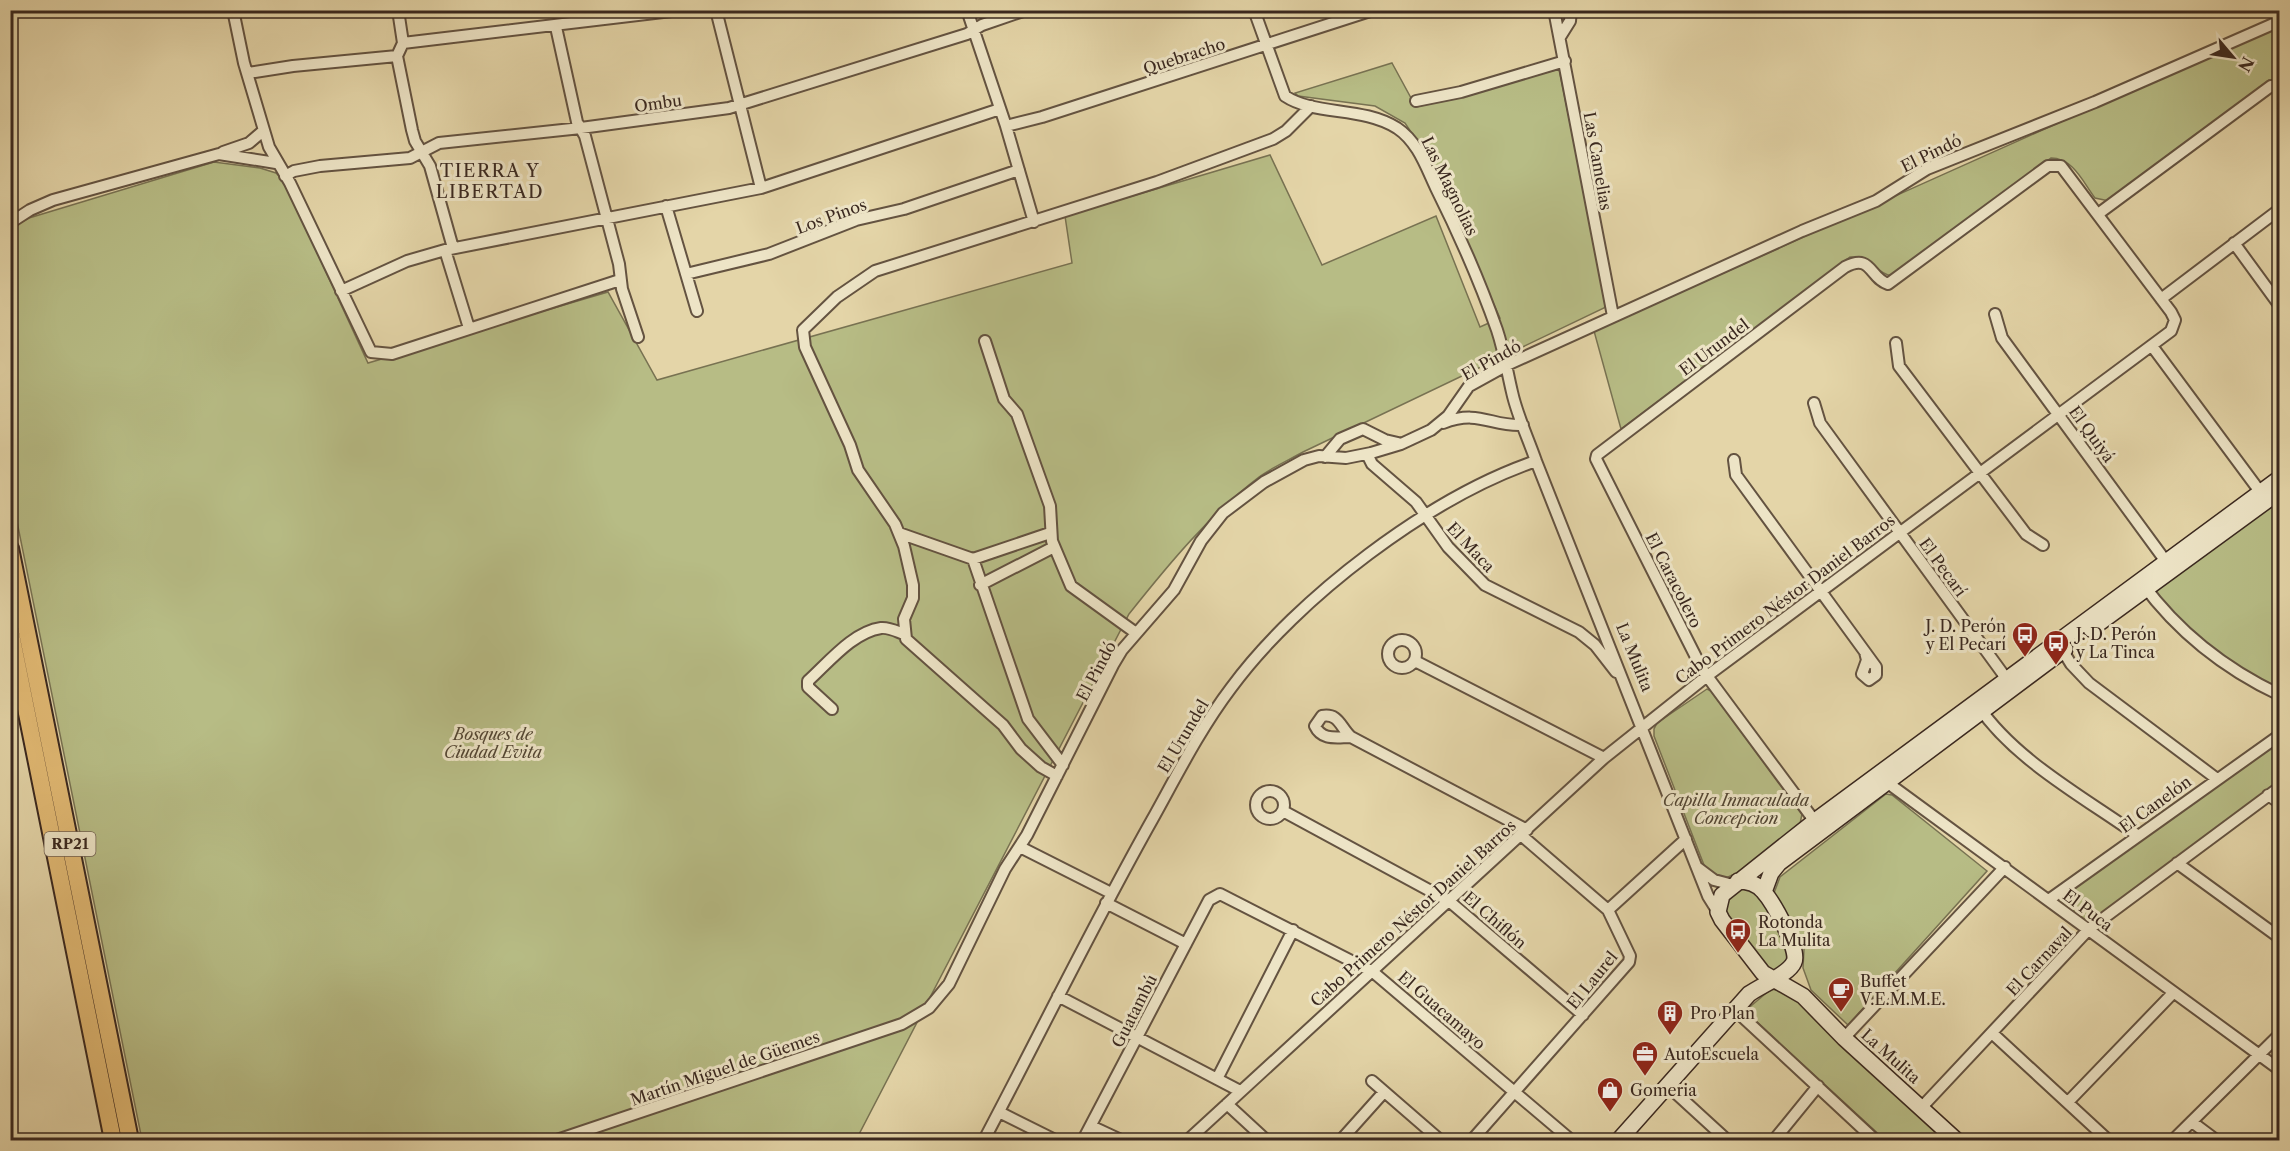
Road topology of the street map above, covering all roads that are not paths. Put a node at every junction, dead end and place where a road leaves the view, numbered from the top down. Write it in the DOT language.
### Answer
graph roads {
  1 [pos="233,10"];
  2 [pos="398,10"];
  3 [pos="680,10"];
  4 [pos="716,10"];
  5 [pos="967,10"];
  6 [pos="1026,10"];
  7 [pos="1254,10"];
  8 [pos="1554,10"];
  9 [pos="1571,10"];
  10 [pos="1370,11"];
  11 [pos="2280,21"];
  12 [pos="556,27"];
  13 [pos="974,30"];
  14 [pos="1560,37"];
  15 [pos="403,44"];
  16 [pos="1265,46"];
  17 [pos="397,56"];
  18 [pos="1565,61"];
  19 [pos="248,74"];
  20 [pos="2280,87"];
  21 [pos="1416,100"];
  22 [pos="739,106"];
  23 [pos="1311,106"];
  24 [pos="1000,109"];
  25 [pos="1006,126"];
  26 [pos="580,128"];
  27 [pos="263,131"];
  28 [pos="422,153"];
  29 [pos="219,154"];
  30 [pos="276,163"];
  31 [pos="1019,170"];
  32 [pos="285,176"];
  33 [pos="761,189"];
  34 [pos="666,206"];
  35 [pos="2280,209"];
  36 [pos="2098,214"];
  37 [pos="605,217"];
  38 [pos="1034,222"];
  39 [pos="10,223"];
  40 [pos="2234,243"];
  41 [pos="449,249"];
  42 [pos="686,274"];
  43 [pos="620,280"];
  44 [pos="341,291"];
  45 [pos="2161,299"];
  46 [pos="2280,306"];
  47 [pos="698,311"];
  48 [pos="1995,314"];
  49 [pos="1613,316"];
  50 [pos="469,328"];
  51 [pos="638,338"];
  52 [pos="985,340"];
  53 [pos="1896,343"];
  54 [pos="2152,346"];
  55 [pos="1507,365"];
  56 [pos="1814,403"];
  57 [pos="2059,414"];
  58 [pos="1440,424"];
  59 [pos="1523,425"];
  60 [pos="1401,444"];
  61 [pos="1367,454"];
  62 [pos="1597,455"];
  63 [pos="1325,457"];
  64 [pos="1734,460"];
  65 [pos="1536,461"];
  66 [pos="1979,473"];
  67 [pos="2280,478"];
  68 [pos="2269,494"];
  69 [pos="1424,516"];
  70 [pos="1899,532"];
  71 [pos="899,533"];
  72 [pos="1050,533"];
  73 [pos="2043,545"];
  74 [pos="1054,547"];
  75 [pos="10,548"];
  76 [pos="973,559"];
  77 [pos="2169,565"];
  78 [pos="2143,584"];
  79 [pos="980,585"];
  80 [pos="1821,591"];
  81 [pos="10,629"];
  82 [pos="1136,633"];
  83 [pos="904,634"];
  84 [pos="2060,646"];
  85 [pos="1865,652"];
  86 [pos="1415,661"];
  87 [pos="1707,676"];
  88 [pos="2009,683"];
  89 [pos="1626,684"];
  90 [pos="2280,695"];
  91 [pos="1978,707"];
  92 [pos="832,709"];
  93 [pos="1643,726"];
  94 [pos="2280,735"];
  95 [pos="1351,737"];
  96 [pos="1604,758"];
  97 [pos="1063,765"];
  98 [pos="1057,776"];
  99 [pos="1884,776"];
  100 [pos="2217,779"];
  101 [pos="2280,787"];
  102 [pos="2268,795"];
  103 [pos="2280,803"];
  104 [pos="1283,811"];
  105 [pos="1818,825"];
  106 [pos="1524,832"];
  107 [pos="2137,835"];
  108 [pos="1686,839"];
  109 [pos="1020,847"];
  110 [pos="2177,862"];
  111 [pos="2005,867"];
  112 [pos="1698,868"];
  113 [pos="1735,883"];
  114 [pos="1764,892"];
  115 [pos="1214,896"];
  116 [pos="1108,898"];
  117 [pos="2050,899"];
  118 [pos="1449,901"];
  119 [pos="1608,910"];
  120 [pos="1718,912"];
  121 [pos="2089,929"];
  122 [pos="1293,930"];
  123 [pos="2280,938"];
  124 [pos="1186,944"];
  125 [pos="1794,962"];
  126 [pos="1756,965"];
  127 [pos="1373,972"];
  128 [pos="1771,978"];
  129 [pos="2173,993"];
  130 [pos="1058,996"];
  131 [pos="1803,996"];
  132 [pos="1735,1010"];
  133 [pos="1583,1015"];
  134 [pos="902,1024"];
  135 [pos="1992,1033"];
  136 [pos="2280,1034"];
  137 [pos="1138,1038"];
  138 [pos="1844,1038"];
  139 [pos="2260,1054"];
  140 [pos="2280,1070"];
  141 [pos="1217,1079"];
  142 [pos="1372,1081"];
  143 [pos="1668,1086"];
  144 [pos="1818,1086"];
  145 [pos="1240,1091"];
  146 [pos="1384,1092"];
  147 [pos="1515,1093"];
  148 [pos="2068,1102"];
  149 [pos="1227,1104"];
  150 [pos="1921,1108"];
  151 [pos="999,1112"];
  152 [pos="2192,1122"];
  153 [pos="1091,1126"];
  154 [pos="113,1140"];
  155 [pos="129,1140"];
  156 [pos="557,1140"];
  157 [pos="984,1140"];
  158 [pos="1055,1140"];
  159 [pos="1083,1140"];
  160 [pos="1121,1140"];
  161 [pos="1188,1140"];
  162 [pos="1266,1140"];
  163 [pos="1341,1140"];
  164 [pos="1440,1140"];
  165 [pos="1472,1140"];
  166 [pos="1571,1140"];
  167 [pos="1607,1140"];
  168 [pos="1619,1140"];
  169 [pos="1727,1140"];
  170 [pos="1774,1140"];
  171 [pos="1875,1140"];
  172 [pos="1956,1140"];
  173 [pos="2108,1140"];
  174 [pos="2173,1140"];
  175 [pos="2216,1140"];
  1 -- 19 [label="street"];
  2 -- 15 [label="street"];
  3 -- 12 [label="street"];
  4 -- 22 [label="street"];
  5 -- 13 [label="street"];
  6 -- 13 [label="street, Ombu"];
  7 -- 16 [label="street, Las Magnolias"];
  8 -- 14 [label="street, Las Camelias"];
  9 -- 14 [label="street"];
  10 -- 16 [label="street, Quebracho"];
  11 -- 49 [label="street, El Pindó"];
  12 -- 15 [label="street"];
  12 -- 26 [label="street"];
  13 -- 22 [label="street, Ombu"];
  13 -- 24 [label="street"];
  14 -- 18 [label="street, Las Camelias"];
  15 -- 17 [label="street"];
  16 -- 23 [label="street, Las Magnolias"];
  16 -- 25 [label="street, Quebracho"];
  17 -- 19 [label="street"];
  17 -- 28 [label="street"];
  18 -- 21 [label="street"];
  18 -- 49 [label="street, Las Camelias"];
  19 -- 27 [label="street"];
  20 -- 36 [label="street"];
  22 -- 26 [label="street, Ombu"];
  22 -- 33 [label="street"];
  23 -- 38 [label="street"];
  23 -- 55 [label="street, Las Magnolias"];
  24 -- 25 [label="street"];
  24 -- 33 [label="street"];
  25 -- 31 [label="street"];
  26 -- 28 [label="street, Ombu"];
  26 -- 37 [label="street"];
  27 -- 29 [label="street"];
  27 -- 30 [label="street"];
  28 -- 32 [label="street, Ombu"];
  28 -- 41 [label="street"];
  29 -- 30 [label="street"];
  29 -- 39 [label="street"];
  30 -- 32 [label="street"];
  31 -- 38 [label="street"];
  31 -- 42 [label="street, Los Pinos"];
  32 -- 44 [label="street"];
  33 -- 34 [label="street"];
  34 -- 37 [label="street"];
  34 -- 42 [label="street"];
  35 -- 40 [label="street"];
  36 -- 45 [label="street"];
  36 -- 62 [label="street, El Urundel"];
  37 -- 41 [label="street"];
  37 -- 43 [label="street"];
  38 -- 71 [label="street"];
  40 -- 45 [label="street"];
  40 -- 46 [label="street"];
  41 -- 44 [label="street"];
  41 -- 50 [label="street"];
  42 -- 47 [label="street"];
  43 -- 50 [label="street"];
  43 -- 51 [label="street"];
  44 -- 50 [label="street"];
  45 -- 54 [label="street, Cabo Primero Néstor Daniel Barros"];
  48 -- 57 [label="street, El Quiyá"];
  49 -- 55 [label="street, El Pindó"];
  52 -- 72 [label="street"];
  53 -- 66 [label="street"];
  54 -- 57 [label="street, Cabo Primero Néstor Daniel Barros"];
  54 -- 68 [label="street"];
  55 -- 58 [label="street, El Pindó"];
  55 -- 59 [label="street, Las Magnolias"];
  56 -- 70 [label="street, El Pecarí"];
  57 -- 66 [label="street, Cabo Primero Néstor Daniel Barros"];
  57 -- 77 [label="street, El Quiyá"];
  58 -- 59 [label="street"];
  58 -- 60 [label="street, El Pindó"];
  59 -- 65 [label="street, Las Magnolias"];
  60 -- 61 [label="street, El Pindó"];
  60 -- 63 [label="street"];
  61 -- 63 [label="street, El Pindó"];
  61 -- 69 [label="street, El Maca"];
  62 -- 87 [label="street, El Caracolero"];
  63 -- 82 [label="street, El Pindó"];
  64 -- 80 [label="street"];
  65 -- 69 [label="street, El Urundel"];
  65 -- 89 [label="street, La Mulita"];
  66 -- 70 [label="street, Cabo Primero Néstor Daniel Barros"];
  66 -- 73 [label="street"];
  67 -- 68 [label="main road"];
  68 -- 77 [label="main road"];
  69 -- 89 [label="street, El Maca"];
  69 -- 116 [label="street, El Urundel"];
  70 -- 80 [label="street, Cabo Primero Néstor Daniel Barros"];
  70 -- 88 [label="street, El Pecarí"];
  71 -- 76 [label="street"];
  71 -- 83 [label="street"];
  72 -- 74 [label="street"];
  72 -- 76 [label="street"];
  74 -- 79 [label="street"];
  74 -- 82 [label="street"];
  75 -- 155 [label="main road, RP21"];
  76 -- 79 [label="street"];
  77 -- 78 [label="main road"];
  78 -- 84 [label="main road"];
  78 -- 90 [label="street"];
  79 -- 97 [label="street"];
  80 -- 85 [label="street"];
  80 -- 87 [label="street, Cabo Primero Néstor Daniel Barros"];
  81 -- 154 [label="main road, RP21"];
  82 -- 97 [label="street, El Pindó"];
  83 -- 92 [label="street"];
  83 -- 98 [label="street"];
  84 -- 88 [label="main road"];
  84 -- 100 [label="street"];
  86 -- 96 [label="street"];
  87 -- 93 [label="street, Cabo Primero Néstor Daniel Barros"];
  87 -- 105 [label="street, El Caracolero"];
  88 -- 91 [label="main road"];
  89 -- 93 [label="street, La Mulita"];
  91 -- 99 [label="main road"];
  91 -- 107 [label="street"];
  93 -- 96 [label="street, Cabo Primero Néstor Daniel Barros"];
  93 -- 108 [label="street, La Mulita"];
  94 -- 100 [label="street, El Canelón"];
  95 -- 106 [label="street"];
  96 -- 106 [label="street, Cabo Primero Néstor Daniel Barros"];
  97 -- 98 [label="street, El Pindó"];
  98 -- 109 [label="street, El Pindó"];
  99 -- 105 [label="main road"];
  99 -- 111 [label="street, El Puca"];
  100 -- 107 [label="street, El Canelón"];
  101 -- 102 [label="street, El Carnaval"];
  102 -- 103 [label="street"];
  102 -- 110 [label="street, El Carnaval"];
  104 -- 118 [label="street, El Chiflón"];
  105 -- 113 [label="main road"];
  105 -- 114 [label="main road"];
  106 -- 118 [label="street, Cabo Primero Néstor Daniel Barros"];
  106 -- 119 [label="street"];
  107 -- 117 [label="street, El Canelón"];
  108 -- 112 [label="street, La Mulita"];
  108 -- 119 [label="street"];
  109 -- 116 [label="street"];
  109 -- 134 [label="street, El Pindó"];
  110 -- 121 [label="street, El Carnaval"];
  110 -- 123 [label="street"];
  111 -- 117 [label="street, El Puca"];
  111 -- 138 [label="street"];
  112 -- 113 [label="street"];
  112 -- 120 [label="street, La Mulita"];
  113 -- 114 [label="main road"];
  113 -- 120 [label="main road"];
  114 -- 125 [label="main road, La Mulita"];
  115 -- 122 [label="street, El Guacamayo"];
  115 -- 124 [label="street, Guatambú"];
  116 -- 124 [label="street"];
  116 -- 130 [label="street, El Urundel"];
  117 -- 121 [label="street, El Puca"];
  118 -- 127 [label="street, Cabo Primero Néstor Daniel Barros"];
  118 -- 133 [label="street, El Chiflón"];
  119 -- 133 [label="street, El Laurel"];
  120 -- 126 [label="main road, La Mulita"];
  121 -- 129 [label="street, El Puca"];
  121 -- 135 [label="street, El Carnaval"];
  122 -- 127 [label="street, El Guacamayo"];
  122 -- 141 [label="street"];
  124 -- 137 [label="street, Guatambú"];
  125 -- 128 [label="main road"];
  125 -- 131 [label="main road, La Mulita"];
  126 -- 128 [label="main road, La Mulita"];
  126 -- 167 [label="main road"];
  127 -- 145 [label="street, Cabo Primero Néstor Daniel Barros"];
  127 -- 147 [label="street, El Guacamayo"];
  128 -- 131 [label="main road, La Mulita"];
  128 -- 132 [label="main road"];
  129 -- 139 [label="street, El Puca"];
  129 -- 148 [label="street"];
  130 -- 137 [label="street"];
  130 -- 151 [label="street, El Urundel"];
  131 -- 138 [label="main road, La Mulita"];
  132 -- 143 [label="main road"];
  132 -- 144 [label="street"];
  133 -- 147 [label="street, El Laurel"];
  134 -- 156 [label="street, Martín Miguel de Güemes"];
  135 -- 148 [label="street"];
  135 -- 150 [label="street, El Carnaval"];
  136 -- 139 [label="street"];
  137 -- 141 [label="street"];
  137 -- 153 [label="street, Guatambú"];
  138 -- 150 [label="main road, La Mulita"];
  139 -- 140 [label="street, El Puca"];
  139 -- 152 [label="street"];
  141 -- 145 [label="street"];
  142 -- 146 [label="street"];
  143 -- 168 [label="main road"];
  143 -- 169 [label="street"];
  144 -- 170 [label="street"];
  144 -- 171 [label="street"];
  145 -- 149 [label="street, Cabo Primero Néstor Daniel Barros"];
  146 -- 163 [label="street"];
  146 -- 164 [label="street"];
  147 -- 165 [label="street, El Laurel"];
  147 -- 166 [label="street, El Guacamayo"];
  148 -- 173 [label="street"];
  149 -- 161 [label="street, Cabo Primero Néstor Daniel Barros"];
  149 -- 162 [label="street"];
  150 -- 172 [label="main road, La Mulita"];
  151 -- 157 [label="street, El Urundel"];
  151 -- 158 [label="street"];
  152 -- 174 [label="street"];
  152 -- 175 [label="street"];
  153 -- 159 [label="street, Guatambú"];
  153 -- 160 [label="street"];
}
